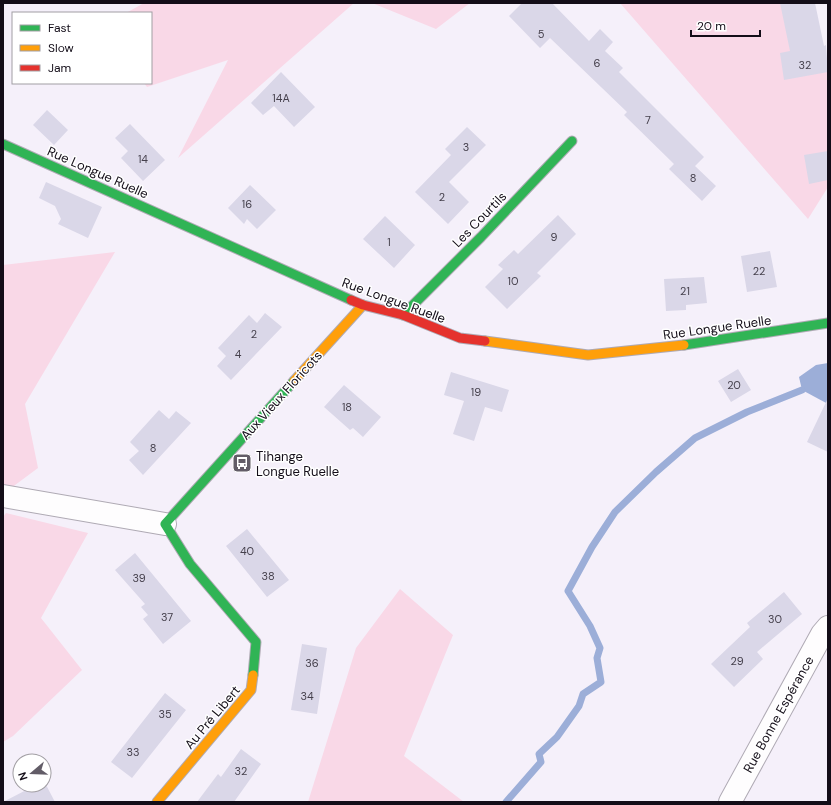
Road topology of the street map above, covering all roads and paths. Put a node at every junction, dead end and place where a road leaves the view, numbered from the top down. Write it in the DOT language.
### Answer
graph roads {
  1 [pos="572,141"];
  2 [pos="3,144"];
  3 [pos="363,305"];
  4 [pos="403,315"];
  5 [pos="828,323"];
  6 [pos="3,496"];
  7 [pos="165,524"];
  8 [pos="828,628"];
  9 [pos="157,802"];
  10 [pos="730,802"];
  1 -- 4 [label="street, Les Courtils"];
  2 -- 3 [label="street, Rue Longue Ruelle"];
  3 -- 4 [label="street, Rue Longue Ruelle"];
  3 -- 7 [label="street, Aux Vieux Floricots"];
  4 -- 5 [label="street, Rue Longue Ruelle"];
  6 -- 7 [label="street"];
  7 -- 9 [label="street, Au Pré Libert"];
  8 -- 10 [label="street, Rue Bonne Espérance"];
}
